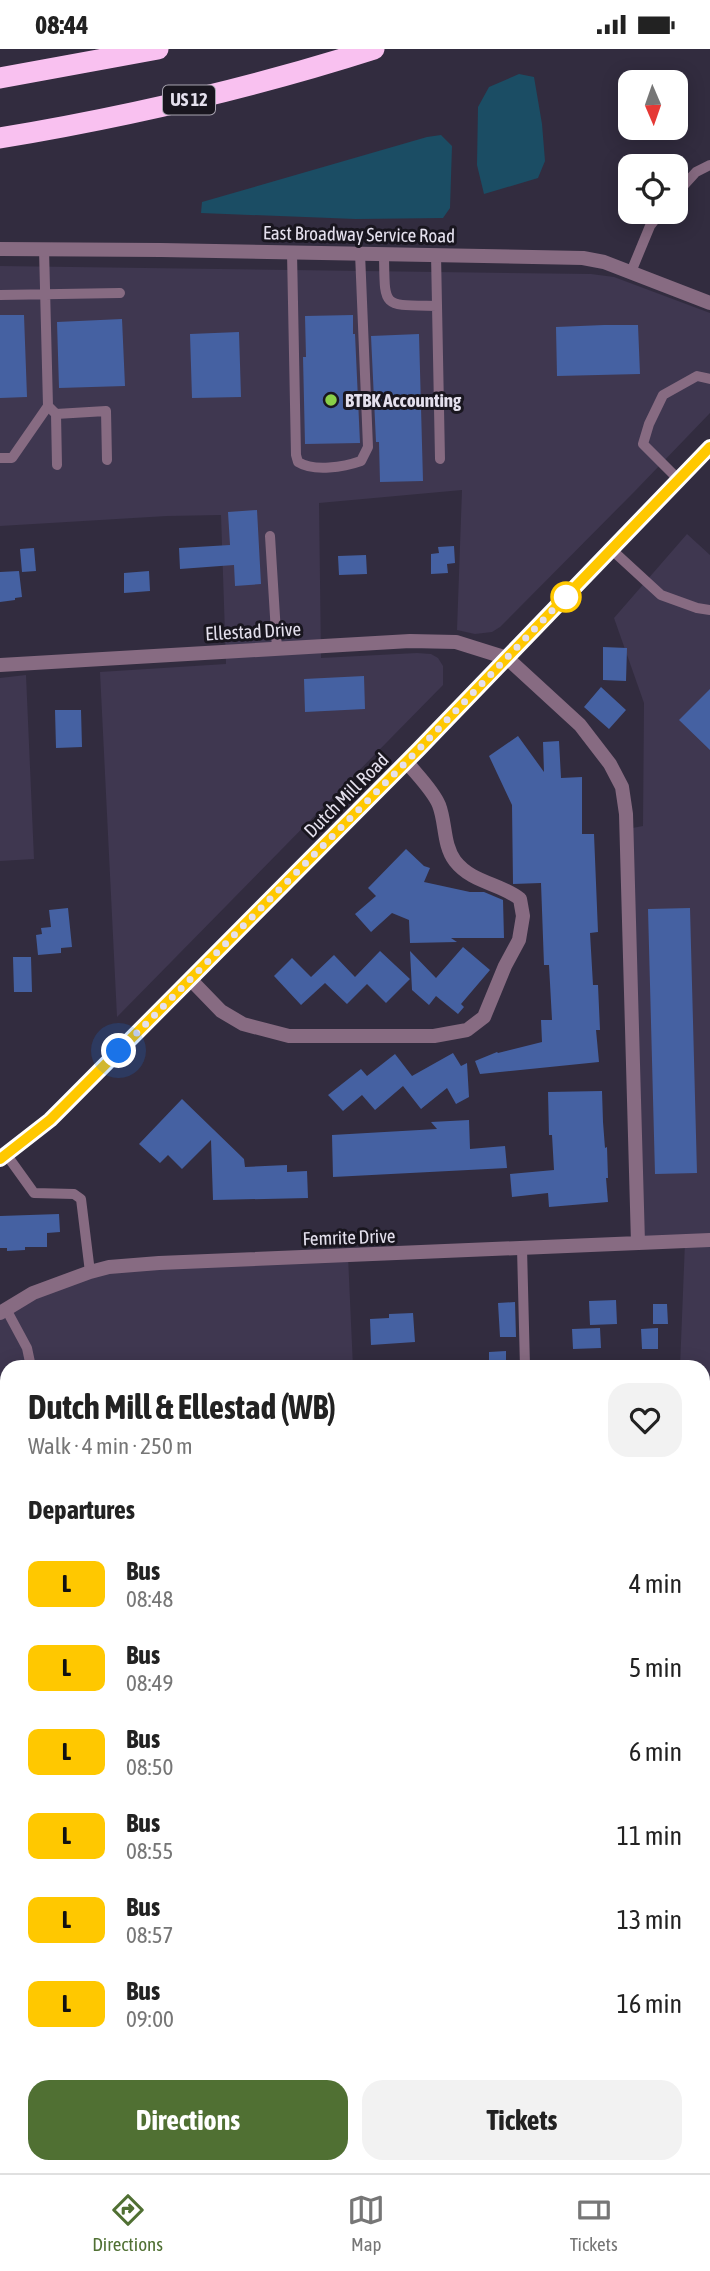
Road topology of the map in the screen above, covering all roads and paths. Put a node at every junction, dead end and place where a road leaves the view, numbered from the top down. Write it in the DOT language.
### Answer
graph roads {
  1 [pos="155,49"];
  2 [pos="374,49"];
  3 [pos="0,78"];
  4 [pos="0,138"];
  5 [pos="710,165"];
  6 [pos="688,181"];
  7 [pos="652,224"];
  8 [pos="0,249"];
  9 [pos="44,249"];
  10 [pos="292,252"];
  11 [pos="360,253"];
  12 [pos="384,254"];
  13 [pos="436,254"];
  14 [pos="631,272"];
  15 [pos="120,293"];
  16 [pos="0,295"];
  17 [pos="45,295"];
  18 [pos="710,303"];
  19 [pos="437,306"];
  20 [pos="710,379"];
  21 [pos="52,410"];
  22 [pos="710,447"];
  23 [pos="0,458"];
  24 [pos="440,459"];
  25 [pos="107,460"];
  26 [pos="57,465"];
  27 [pos="679,480"];
  28 [pos="270,536"];
  29 [pos="612,549"];
  30 [pos="710,610"];
  31 [pos="277,649"];
  32 [pos="507,658"];
  33 [pos="0,664"];
  34 [pos="406,761"];
  35 [pos="190,979"];
  36 [pos="3,1157"];
  37 [pos="710,1240"];
  38 [pos="638,1243"];
  39 [pos="523,1248"];
  40 [pos="90,1272"];
  41 [pos="3,1311"];
  42 [pos="30,1360"];
  43 [pos="525,1360"];
  1 -- 3 [label="highway"];
  2 -- 4 [label="highway, US 12"];
  5 -- 6 [label="lane"];
  7 -- 14 [label="lane"];
  8 -- 9 [label="street, East Broadway Service Road"];
  9 -- 10 [label="street, East Broadway Service Road"];
  9 -- 17 [label="lane"];
  10 -- 11 [label="street, East Broadway Service Road"];
  10 -- 11 [label="lane"];
  11 -- 12 [label="street, East Broadway Service Road"];
  12 -- 13 [label="street, East Broadway Service Road"];
  12 -- 19 [label="lane"];
  13 -- 14 [label="street, East Broadway Service Road"];
  13 -- 19 [label="lane"];
  14 -- 18 [label="street, East Broadway Service Road"];
  15 -- 17 [label="lane"];
  16 -- 17 [label="lane"];
  17 -- 21 [label="lane"];
  19 -- 24 [label="lane"];
  20 -- 27 [label="lane"];
  21 -- 23 [label="lane"];
  21 -- 25 [label="lane"];
  21 -- 26 [label="lane"];
  22 -- 27 [label="street, Dutch Mill Road"];
  27 -- 29 [label="street, Dutch Mill Road"];
  28 -- 31 [label="lane"];
  29 -- 30 [label="lane"];
  29 -- 32 [label="street, Dutch Mill Road"];
  31 -- 32 [label="street, Ellestad Drive"];
  31 -- 33 [label="street, Ellestad Drive"];
  32 -- 34 [label="street, Dutch Mill Road"];
  32 -- 38 [label="street"];
  34 -- 35 [label="street, Dutch Mill Road"];
  34 -- 35 [label="street"];
  35 -- 36 [label="street, Dutch Mill Road"];
  36 -- 40 [label="lane"];
  37 -- 38 [label="street, Femrite Drive"];
  38 -- 39 [label="street, Femrite Drive"];
  39 -- 40 [label="street, Femrite Drive"];
  39 -- 43 [label="lane"];
  40 -- 41 [label="street, Femrite Drive"];
  41 -- 42 [label="lane"];
}
